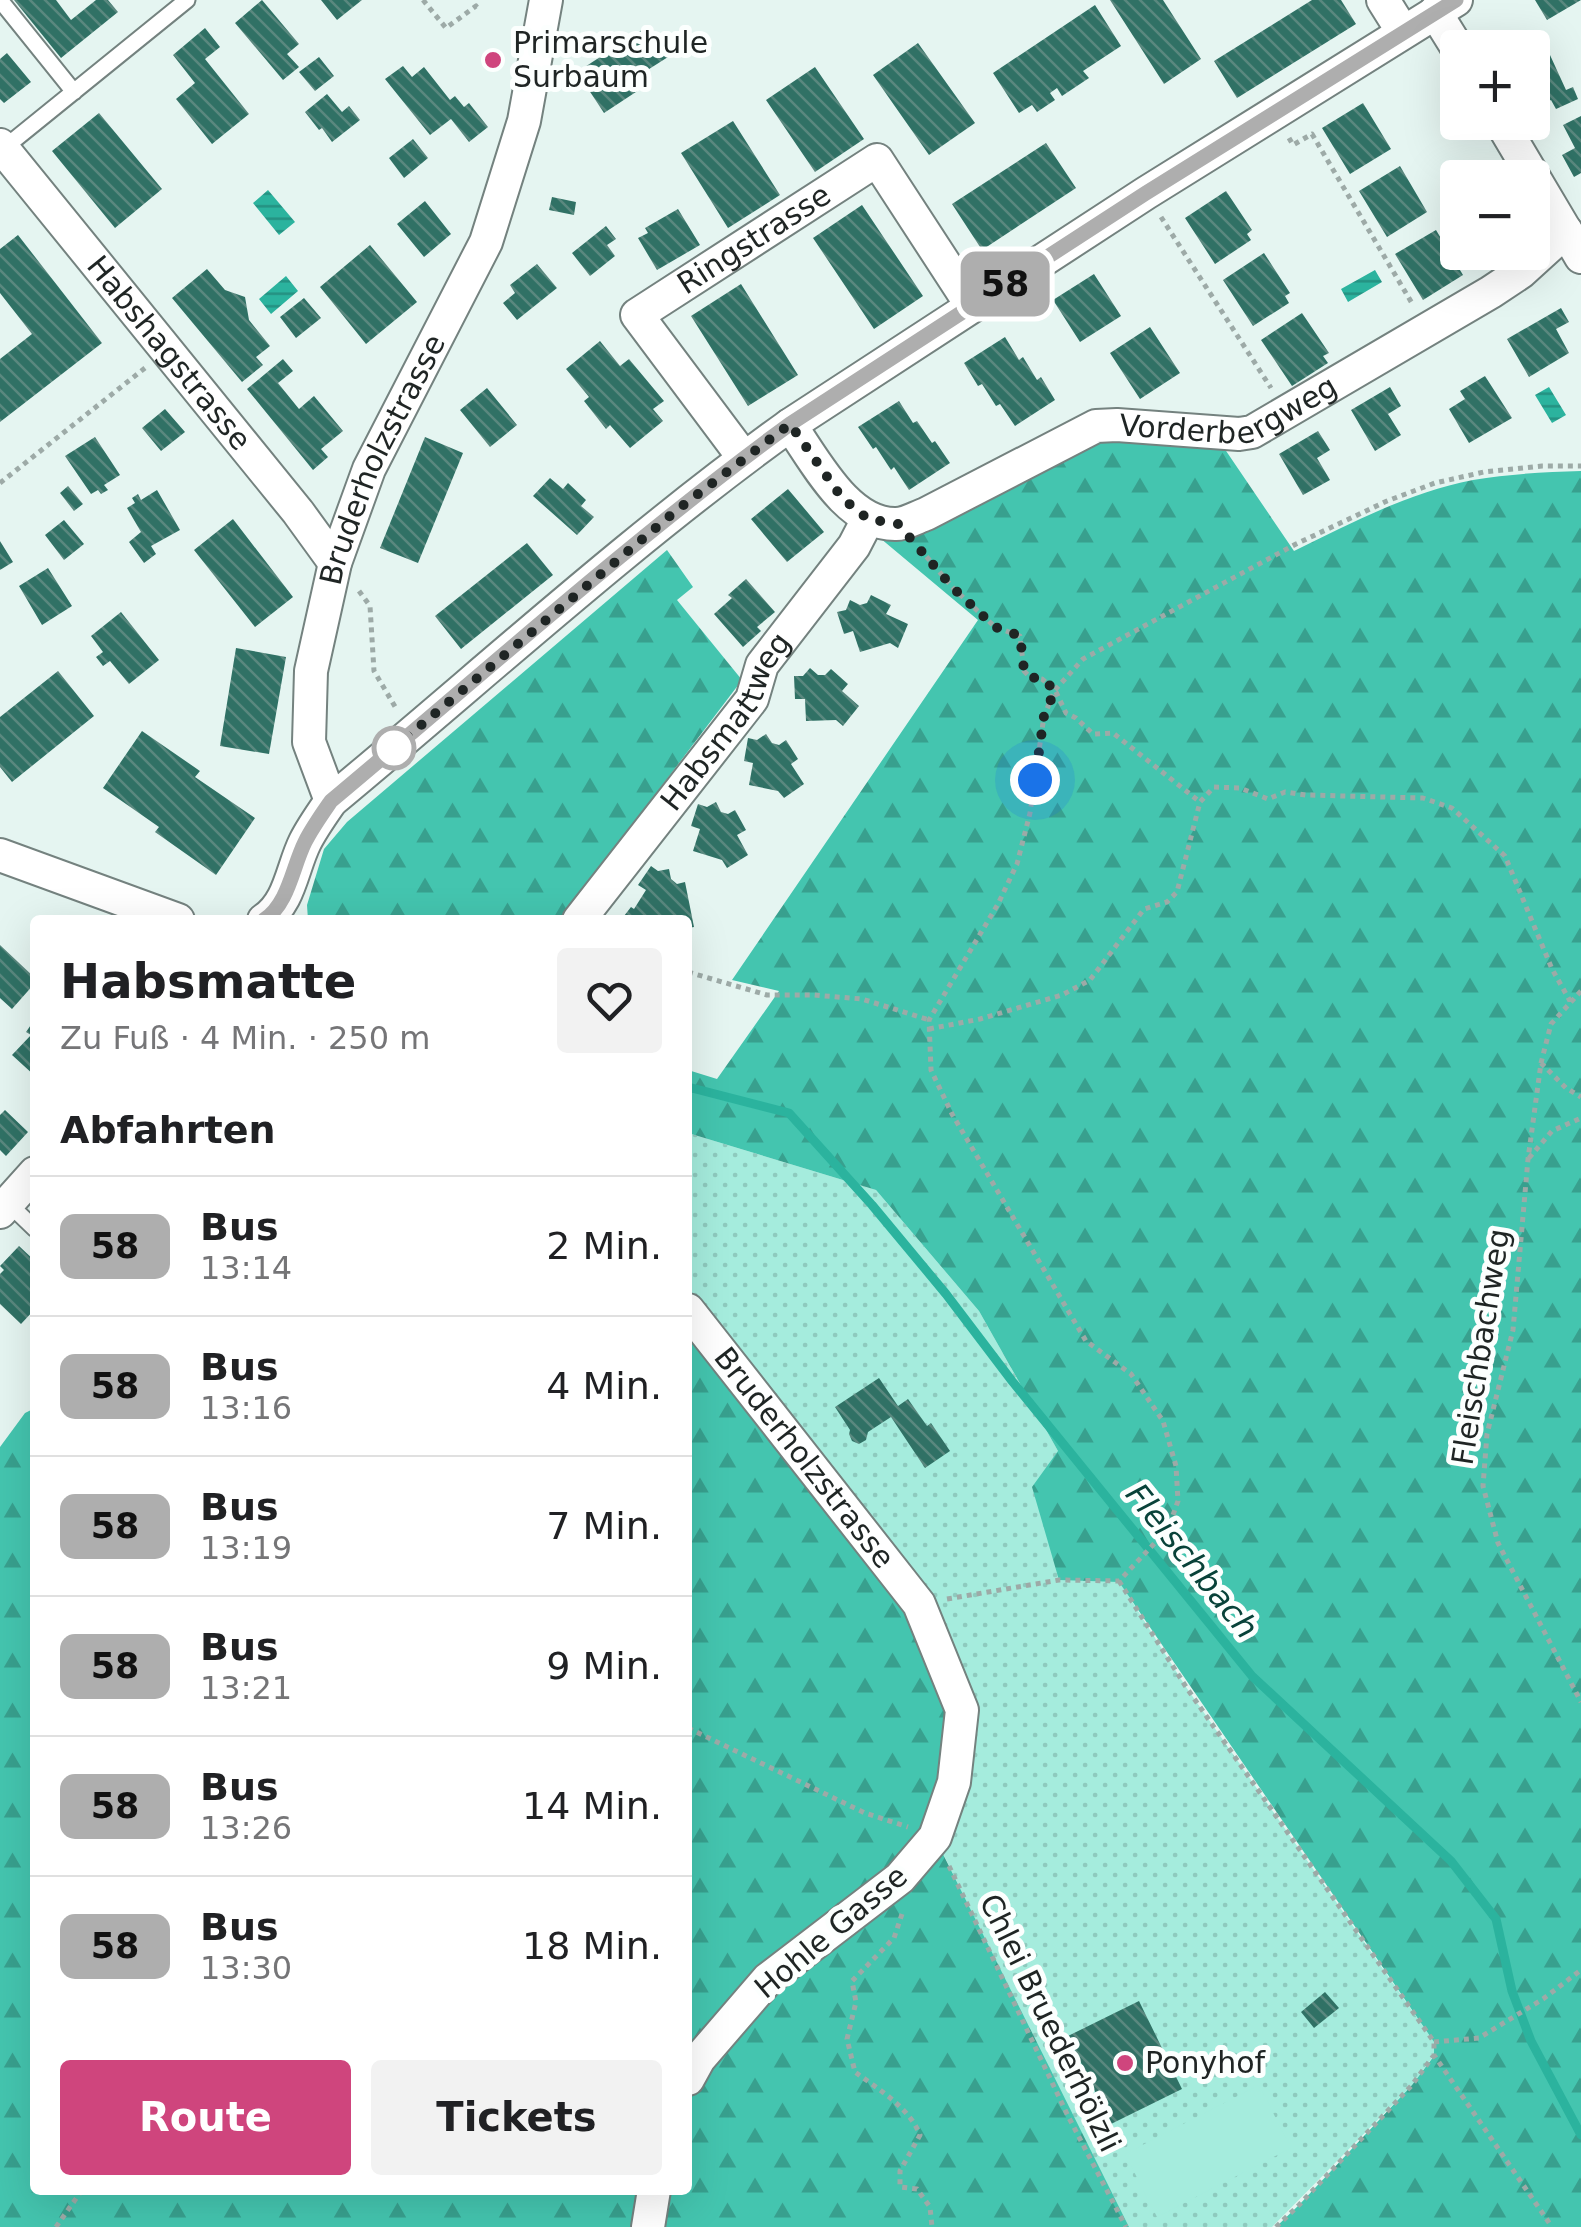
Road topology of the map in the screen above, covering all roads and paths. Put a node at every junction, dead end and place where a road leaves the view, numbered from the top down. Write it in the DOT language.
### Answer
graph roads {
  1 [pos="0,0"];
  2 [pos="187,0"];
  3 [pos="423,0"];
  4 [pos="546,0"];
  5 [pos="1383,0"];
  6 [pos="1446,6"];
  7 [pos="480,12"];
  8 [pos="1403,32"];
  9 [pos="74,92"];
  10 [pos="1274,113"];
  11 [pos="1512,140"];
  12 [pos="2,147"];
  13 [pos="1146,193"];
  14 [pos="1573,244"];
  15 [pos="972,306"];
  16 [pos="1427,330"];
  17 [pos="167,350"];
  18 [pos="1286,412"];
  19 [pos="790,424"];
  20 [pos="744,458"];
  21 [pos="1581,466"];
  22 [pos="0,483"];
  23 [pos="883,522"];
  24 [pos="335,563"];
  25 [pos="1055,690"];
  26 [pos="411,734"];
  27 [pos="331,801"];
  28 [pos="1200,802"];
  29 [pos="0,855"];
  30 [pos="164,915"];
  31 [pos="274,915"];
  32 [pos="583,915"];
  33 [pos="692,973"];
  34 [pos="1581,991"];
  35 [pos="1570,1001"];
  36 [pos="929,1020"];
  37 [pos="929,1030"];
  38 [pos="1541,1063"];
  39 [pos="1581,1096"];
  40 [pos="1581,1118"];
  41 [pos="1528,1160"];
  42 [pos="30,1178"];
  43 [pos="4,1207"];
  44 [pos="30,1225"];
  45 [pos="692,1315"];
  46 [pos="1119,1581"];
  47 [pos="919,1604"];
  48 [pos="1581,1702"];
  49 [pos="692,1730"];
  50 [pos="935,1838"];
  51 [pos="900,1878"];
  52 [pos="1581,1970"];
  53 [pos="1434,2042"];
  54 [pos="1434,2056"];
  55 [pos="692,2071"];
  56 [pos="78,2195"];
  57 [pos="653,2195"];
  58 [pos="56,2227"];
  59 [pos="648,2227"];
  60 [pos="932,2227"];
  61 [pos="1126,2227"];
  62 [pos="1276,2227"];
  63 [pos="1552,2227"];
  1 -- 9 [label="lane"];
  2 -- 9 [label="lane"];
  3 -- 7 [label="path"];
  4 -- 24 [label="street, Bruderholzstrasse"];
  5 -- 8 [label="street"];
  6 -- 8 [label="street"];
  8 -- 10 [label="street"];
  9 -- 12 [label="lane"];
  10 -- 13 [label="street"];
  10 -- 16 [label="path"];
  11 -- 14 [label="street"];
  12 -- 17 [label="street, Habshagstrasse"];
  13 -- 15 [label="street"];
  13 -- 18 [label="path"];
  14 -- 16 [label="street, Vorderbergweg"];
  15 -- 19 [label="street"];
  15 -- 20 [label="street, Ringstrasse"];
  16 -- 18 [label="street, Vorderbergweg"];
  17 -- 22 [label="path"];
  17 -- 24 [label="street, Habshagstrasse"];
  18 -- 23 [label="street, Vorderbergweg"];
  19 -- 20 [label="street"];
  19 -- 23 [label="street"];
  20 -- 26 [label="street"];
  21 -- 25 [label="path"];
  23 -- 25 [label="path"];
  23 -- 32 [label="street, Habsmattweg"];
  24 -- 26 [label="path"];
  24 -- 27 [label="street, Bruderholzstrasse"];
  25 -- 28 [label="path"];
  25 -- 36 [label="path"];
  26 -- 27 [label="street"];
  27 -- 31 [label="street"];
  28 -- 35 [label="path"];
  28 -- 37 [label="path"];
  29 -- 30 [label="street"];
  33 -- 36 [label="path"];
  34 -- 35 [label="path, Fleischbachweg"];
  35 -- 38 [label="path, Fleischbachweg"];
  36 -- 37 [label="path"];
  37 -- 46 [label="path"];
  38 -- 39 [label="path"];
  38 -- 41 [label="path, Fleischbachweg"];
  40 -- 41 [label="path"];
  41 -- 48 [label="path, Fleischbachweg"];
  42 -- 43 [label="street"];
  43 -- 44 [label="lane"];
  45 -- 47 [label="street, Bruderholzstrasse"];
  46 -- 47 [label="path"];
  46 -- 53 [label="path"];
  47 -- 50 [label="street, Hohle Gasse"];
  49 -- 50 [label="path"];
  50 -- 51 [label="street, Hohle Gasse"];
  50 -- 61 [label="path, Chlei Bruederhölzli"];
  51 -- 55 [label="street, Hohle Gasse"];
  51 -- 60 [label="path"];
  52 -- 53 [label="path"];
  53 -- 54 [label="path"];
  54 -- 62 [label="path"];
  54 -- 63 [label="path"];
  56 -- 58 [label="path"];
  57 -- 59 [label="street"];
}
